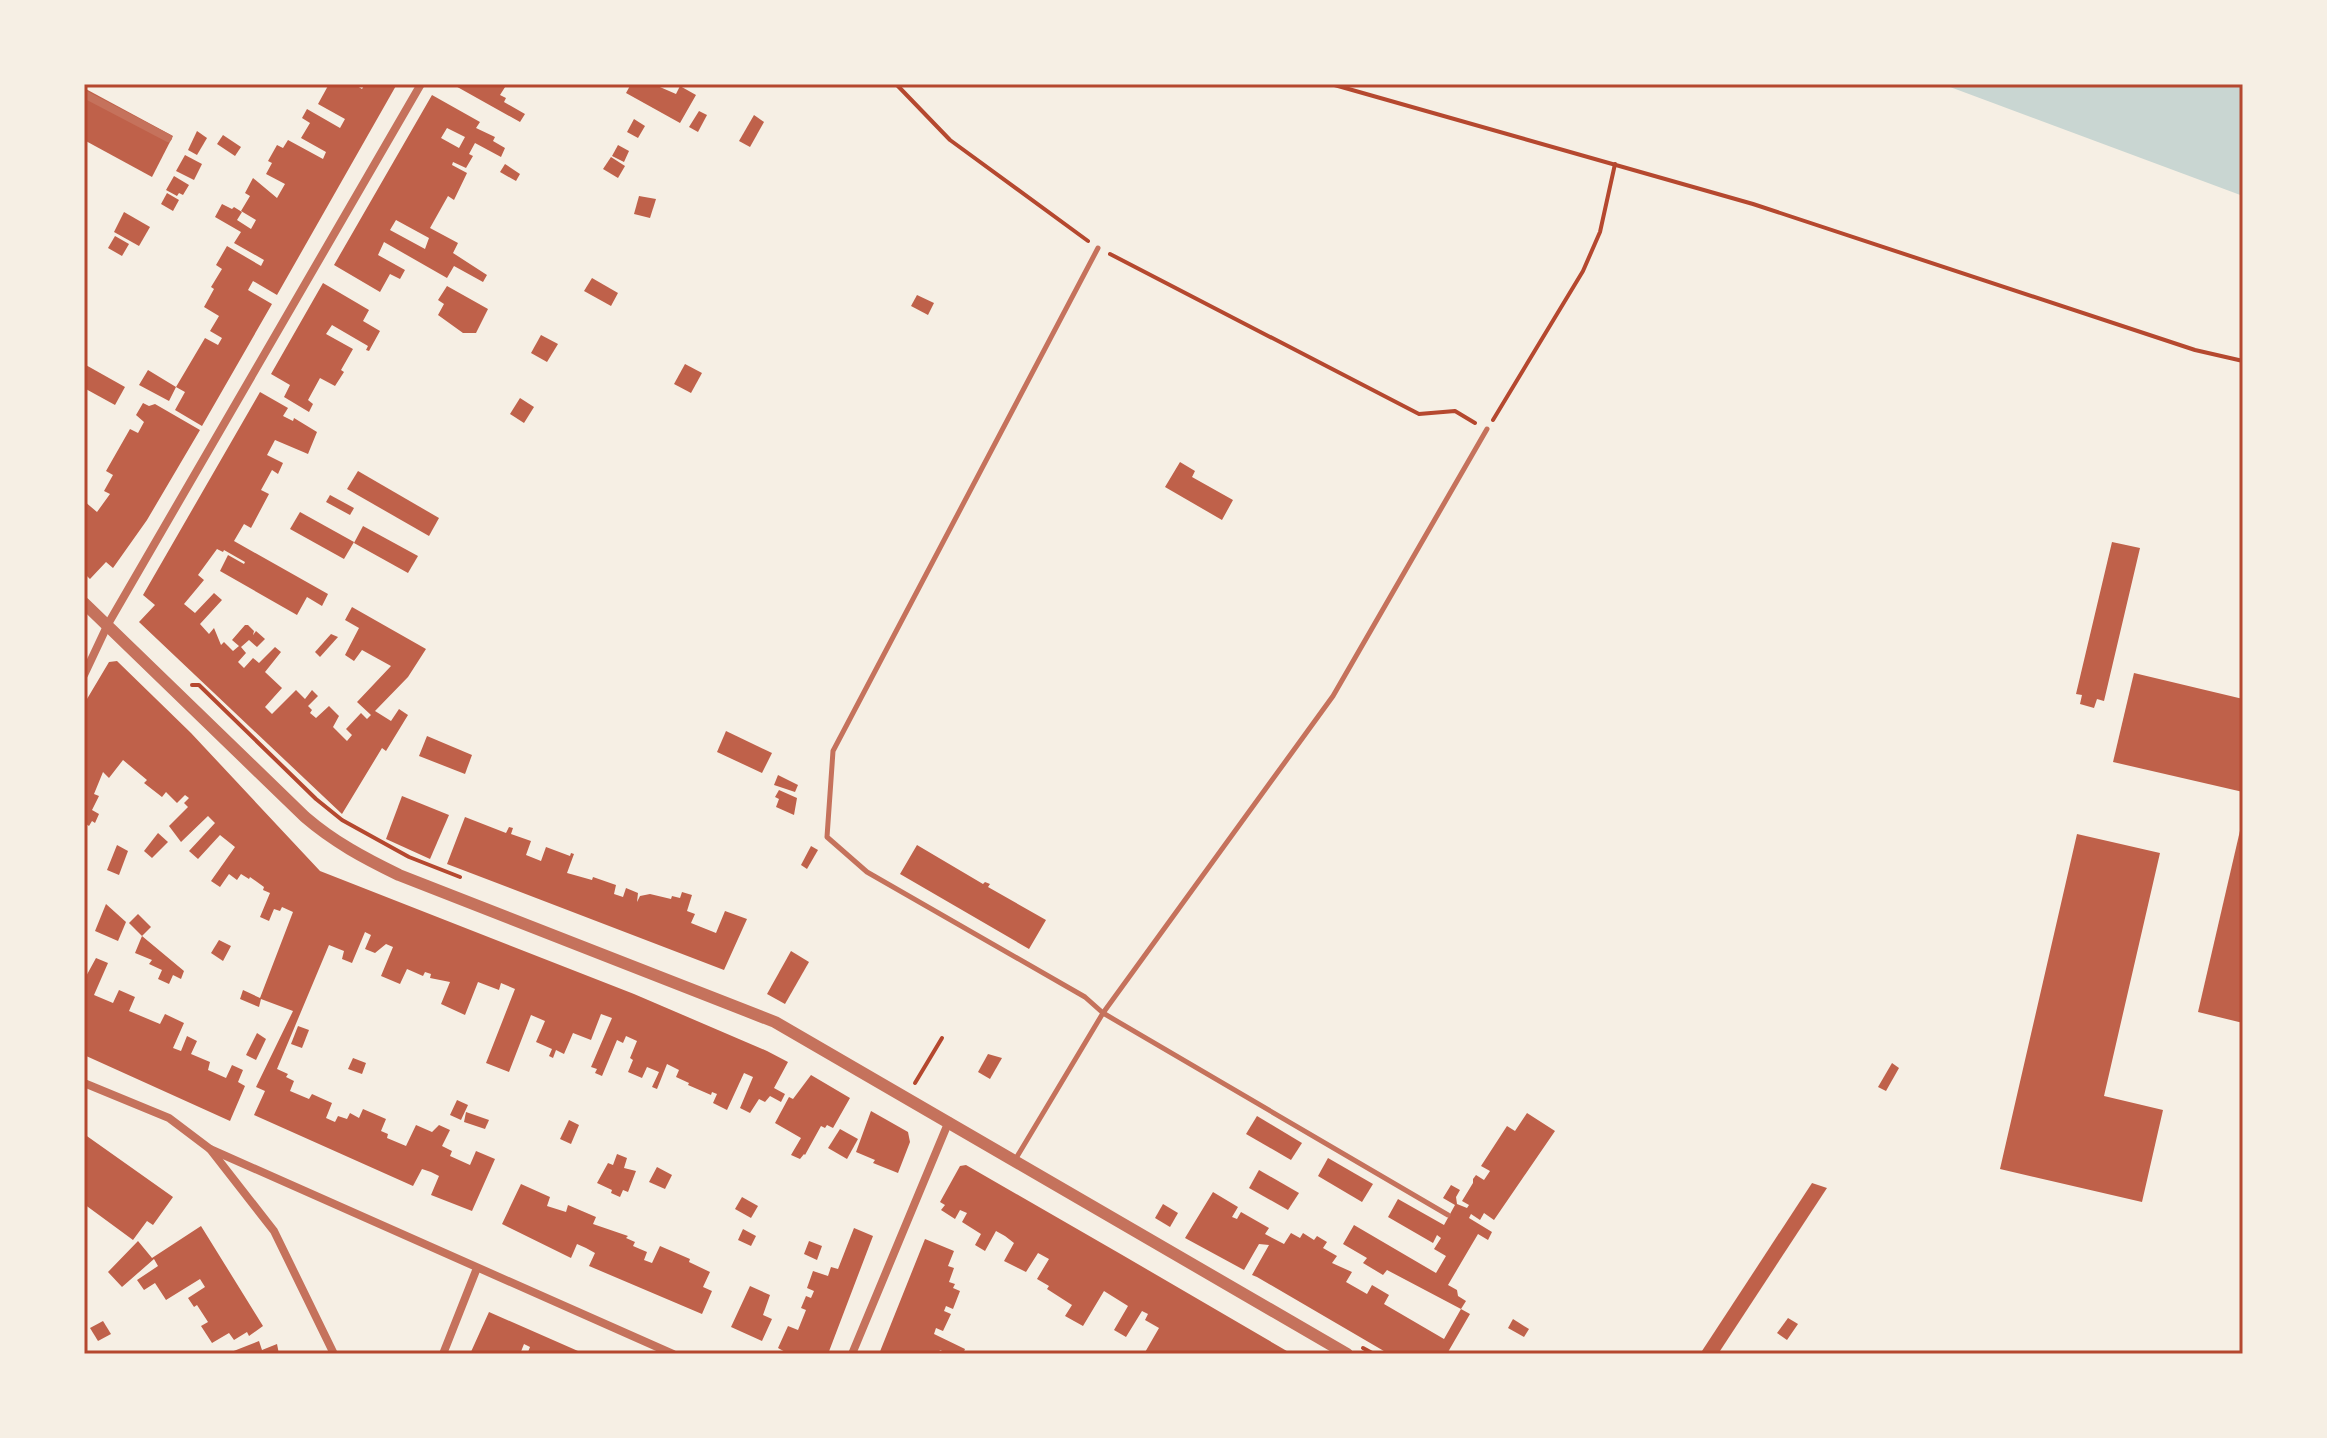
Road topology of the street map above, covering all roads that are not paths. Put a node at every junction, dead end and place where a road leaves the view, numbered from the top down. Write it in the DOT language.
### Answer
graph roads {
  1 [pos="421,84"];
  2 [pos="84,94"];
  3 [pos="168,138"];
  4 [pos="1098,248"];
  5 [pos="1487,429"];
  6 [pos="84,603"];
  7 [pos="108,624"];
  8 [pos="84,675"];
  9 [pos="1103,1013"];
  10 [pos="84,1083"];
  11 [pos="949,1121"];
  12 [pos="210,1149"];
  13 [pos="1015,1160"];
  14 [pos="1448,1215"];
  15 [pos="477,1268"];
  16 [pos="334,1354"];
  17 [pos="443,1354"];
  18 [pos="673,1354"];
  19 [pos="852,1354"];
  20 [pos="1347,1354"];
  1 -- 7 [label="street"];
  2 -- 3 [label="street"];
  4 -- 9 [label="lane"];
  5 -- 9 [label="lane"];
  6 -- 7 [label="street"];
  7 -- 8 [label="street"];
  7 -- 11 [label="street"];
  9 -- 13 [label="lane"];
  9 -- 14 [label="lane"];
  10 -- 12 [label="street"];
  11 -- 13 [label="street"];
  11 -- 19 [label="street"];
  12 -- 15 [label="street"];
  12 -- 16 [label="street"];
  13 -- 20 [label="street"];
  15 -- 17 [label="street"];
  15 -- 18 [label="street"];
}
